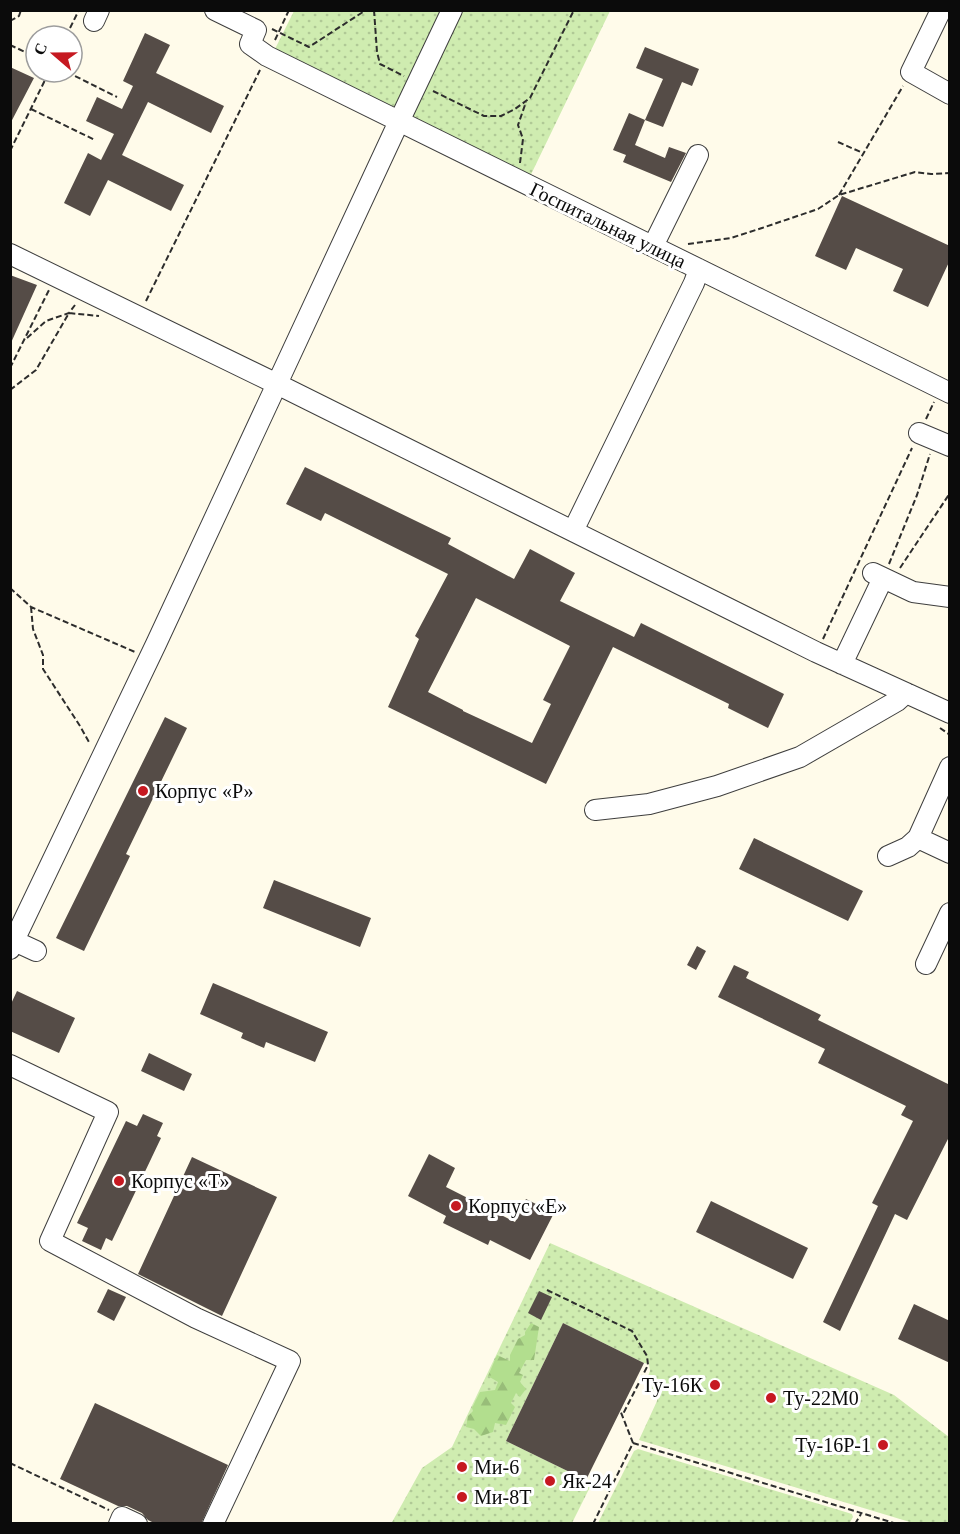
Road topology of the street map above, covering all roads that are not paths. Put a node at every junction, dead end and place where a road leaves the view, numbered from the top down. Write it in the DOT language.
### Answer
graph roads {
  1 [pos="215,10"];
  2 [pos="452,10"];
  3 [pos="941,10"];
  4 [pos="950,94"];
  5 [pos="397,125"];
  6 [pos="698,155"];
  7 [pos="652,246"];
  8 [pos="10,254"];
  9 [pos="699,269"];
  10 [pos="277,384"];
  11 [pos="945,391"];
  12 [pos="573,531"];
  13 [pos="950,597"];
  14 [pos="842,664"];
  15 [pos="906,693"];
  16 [pos="950,713"];
  17 [pos="950,767"];
  18 [pos="595,810"];
  19 [pos="918,838"];
  20 [pos="950,853"];
  21 [pos="888,855"];
  22 [pos="950,913"];
  23 [pos="12,943"];
  24 [pos="36,951"];
  25 [pos="926,964"];
  26 [pos="10,1065"];
  27 [pos="213,1524"];
  1 -- 5 [label="street, Госпитальная улица"];
  2 -- 5 [label="street"];
  3 -- 4 [label="street"];
  5 -- 7 [label="street, Госпитальная улица"];
  5 -- 10 [label="street"];
  6 -- 7 [label="street"];
  7 -- 9 [label="street, Госпитальная улица"];
  8 -- 10 [label="street"];
  9 -- 11 [label="street, Госпитальная улица"];
  9 -- 12 [label="street"];
  10 -- 12 [label="street"];
  10 -- 23 [label="street"];
  12 -- 14 [label="street"];
  13 -- 14 [label="street"];
  14 -- 15 [label="street"];
  15 -- 16 [label="street"];
  15 -- 18 [label="street"];
  17 -- 19 [label="street"];
  19 -- 20 [label="street"];
  19 -- 21 [label="street"];
  22 -- 25 [label="street"];
  23 -- 24 [label="street"];
  26 -- 27 [label="street"];
}
